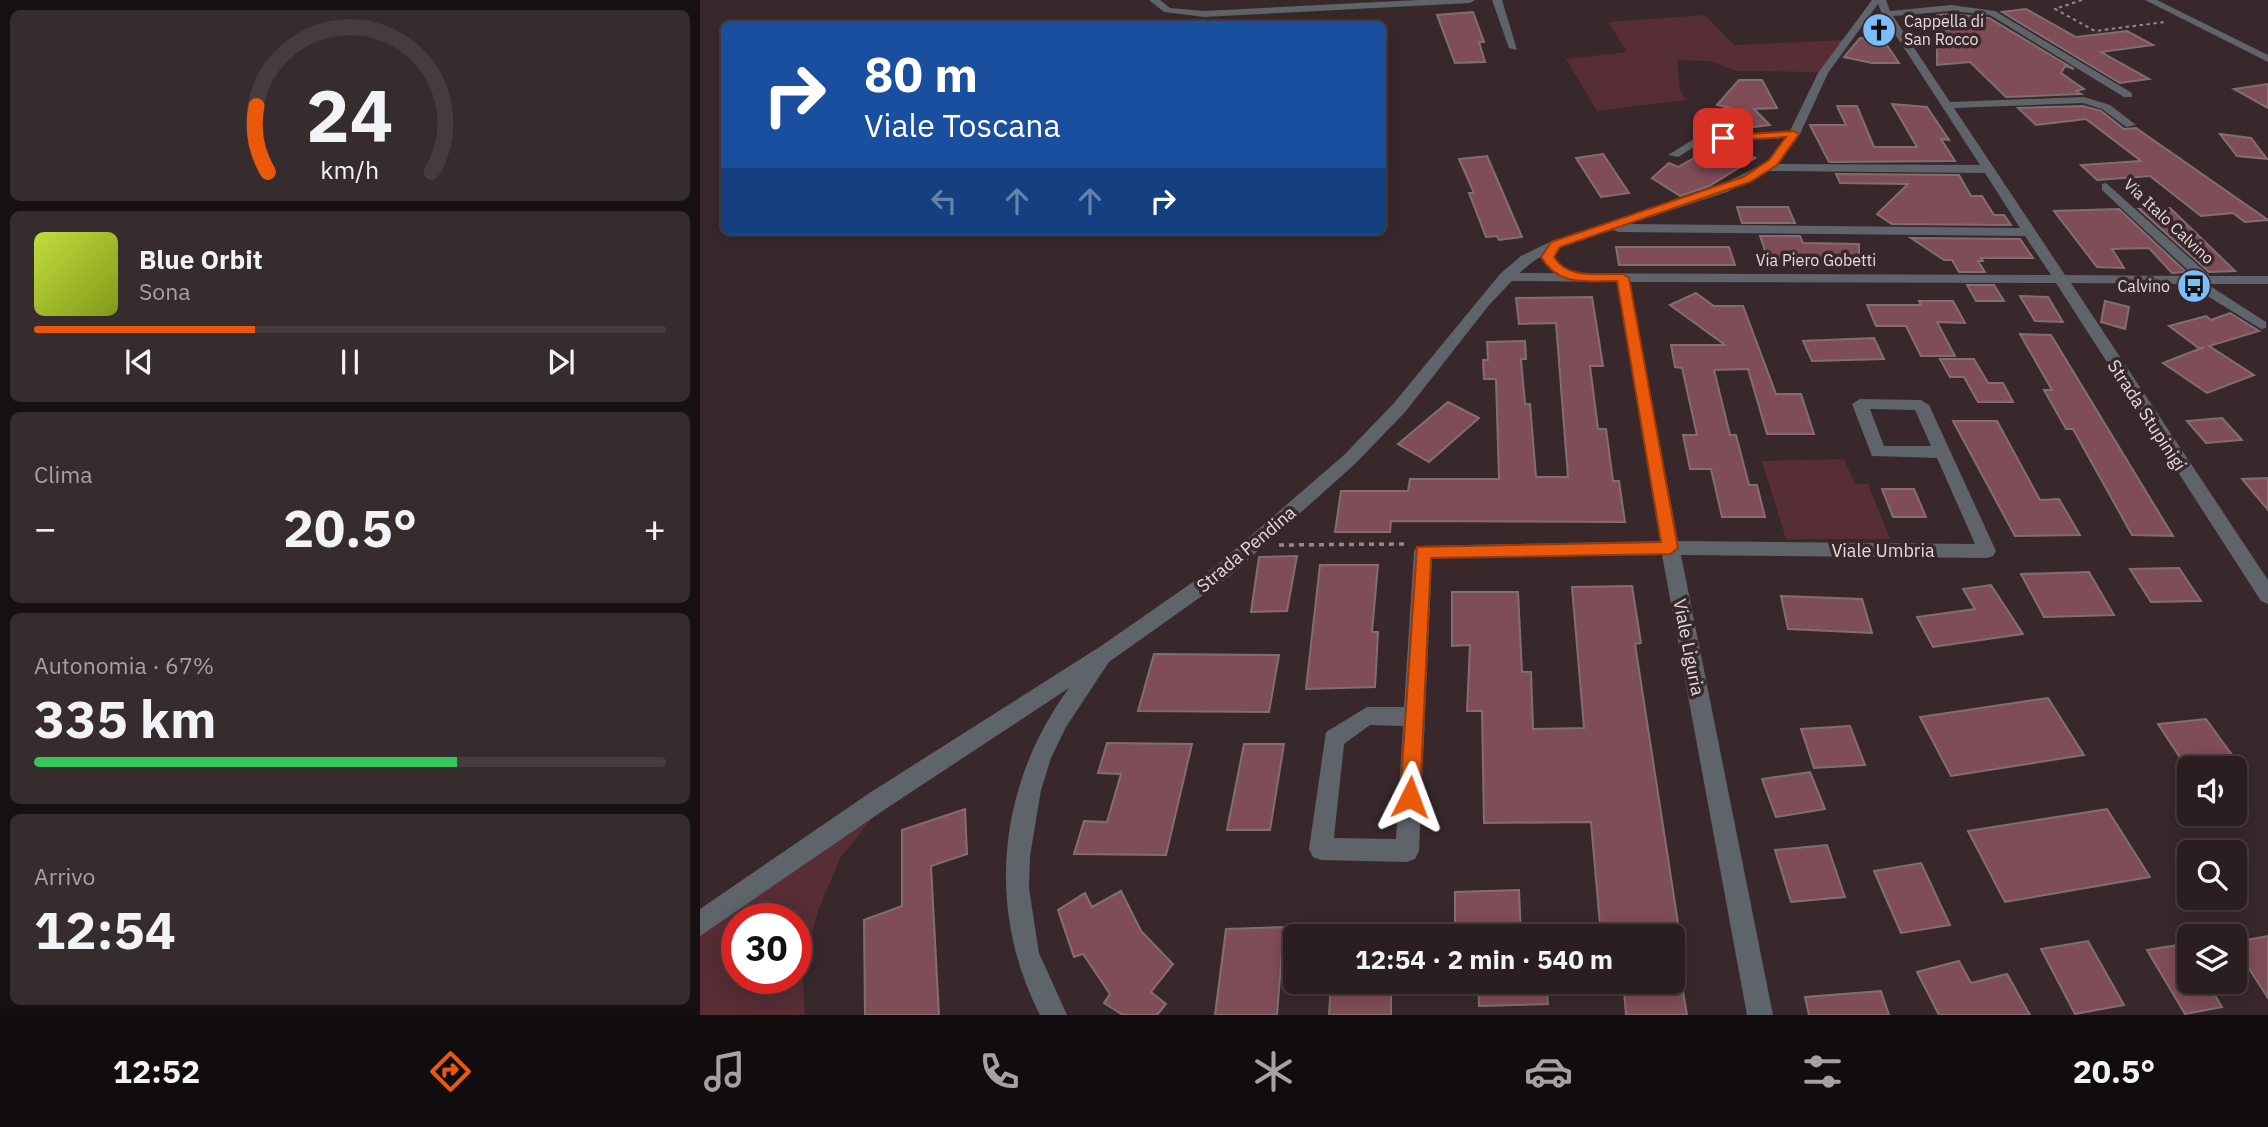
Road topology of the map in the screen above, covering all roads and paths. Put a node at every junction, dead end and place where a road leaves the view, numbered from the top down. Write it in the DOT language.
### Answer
graph roads {
  1 [pos="1154,0"];
  2 [pos="1470,0"];
  3 [pos="1497,0"];
  4 [pos="1879,0"];
  5 [pos="2082,0"];
  6 [pos="2150,0"];
  7 [pos="1363,3"];
  8 [pos="1887,14"];
  9 [pos="2167,22"];
  10 [pos="1514,48"];
  11 [pos="2268,59"];
  12 [pos="2128,95"];
  13 [pos="1949,105"];
  14 [pos="2130,125"];
  15 [pos="1794,134"];
  16 [pos="1674,155"];
  17 [pos="1767,167"];
  18 [pos="1990,169"];
  19 [pos="2106,187"];
  20 [pos="1604,228"];
  21 [pos="2031,232"];
  22 [pos="1555,245"];
  23 [pos="1505,277"];
  24 [pos="1572,277"];
  25 [pos="1623,278"];
  26 [pos="2061,278"];
  27 [pos="2191,280"];
  28 [pos="2207,280"];
  29 [pos="2268,280"];
  30 [pos="2261,325"];
  31 [pos="1942,452"];
  32 [pos="1253,545"];
  33 [pos="1670,548"];
  34 [pos="1423,551"];
  35 [pos="2268,596"];
  36 [pos="1108,652"];
  37 [pos="1414,717"];
  38 [pos="700,924"];
  39 [pos="1054,1015"];
  40 [pos="1760,1015"];
  1 -- 7 [label="street"];
  2 -- 7 [label="street"];
  3 -- 10 [label="street"];
  4 -- 8 [label="street, Strada Stupinigi"];
  4 -- 15 [label="street, Strada Pendina"];
  5 -- 9 [label="path"];
  6 -- 11 [label="street"];
  8 -- 12 [label="street"];
  8 -- 13 [label="street, Strada Stupinigi"];
  13 -- 14 [label="street"];
  13 -- 18 [label="street, Strada Stupinigi"];
  15 -- 16 [label="street"];
  15 -- 17 [label="street, Strada Pendina"];
  17 -- 18 [label="street, Strada Pendina"];
  17 -- 20 [label="street, Strada Pendina"];
  18 -- 21 [label="street, Strada Stupinigi"];
  19 -- 28 [label="street, Via Italo Calvino"];
  20 -- 21 [label="street"];
  20 -- 22 [label="street, Strada Pendina"];
  21 -- 26 [label="street, Strada Stupinigi"];
  22 -- 23 [label="street, Strada Pendina"];
  22 -- 24 [label="street"];
  23 -- 24 [label="street, Via Piero Gobetti"];
  23 -- 32 [label="street, Strada Pendina"];
  24 -- 25 [label="street, Via Piero Gobetti"];
  25 -- 26 [label="street, Via Piero Gobetti"];
  25 -- 33 [label="street, Viale Liguria"];
  26 -- 27 [label="street, Via Italo Calvino"];
  26 -- 35 [label="street, Strada Stupinigi"];
  27 -- 28 [label="street, Via Italo Calvino"];
  27 -- 30 [label="street"];
  28 -- 29 [label="street, Via Italo Calvino"];
  31 -- 31 [label="street, Viale Umbria"];
  31 -- 33 [label="street, Viale Umbria"];
  32 -- 34 [label="path"];
  32 -- 36 [label="street, Strada Pendina"];
  33 -- 34 [label="street"];
  33 -- 40 [label="street, Viale Liguria"];
  34 -- 37 [label="street"];
  36 -- 38 [label="street, Strada Pendina"];
  36 -- 39 [label="street"];
  37 -- 37 [label="street"];
}
